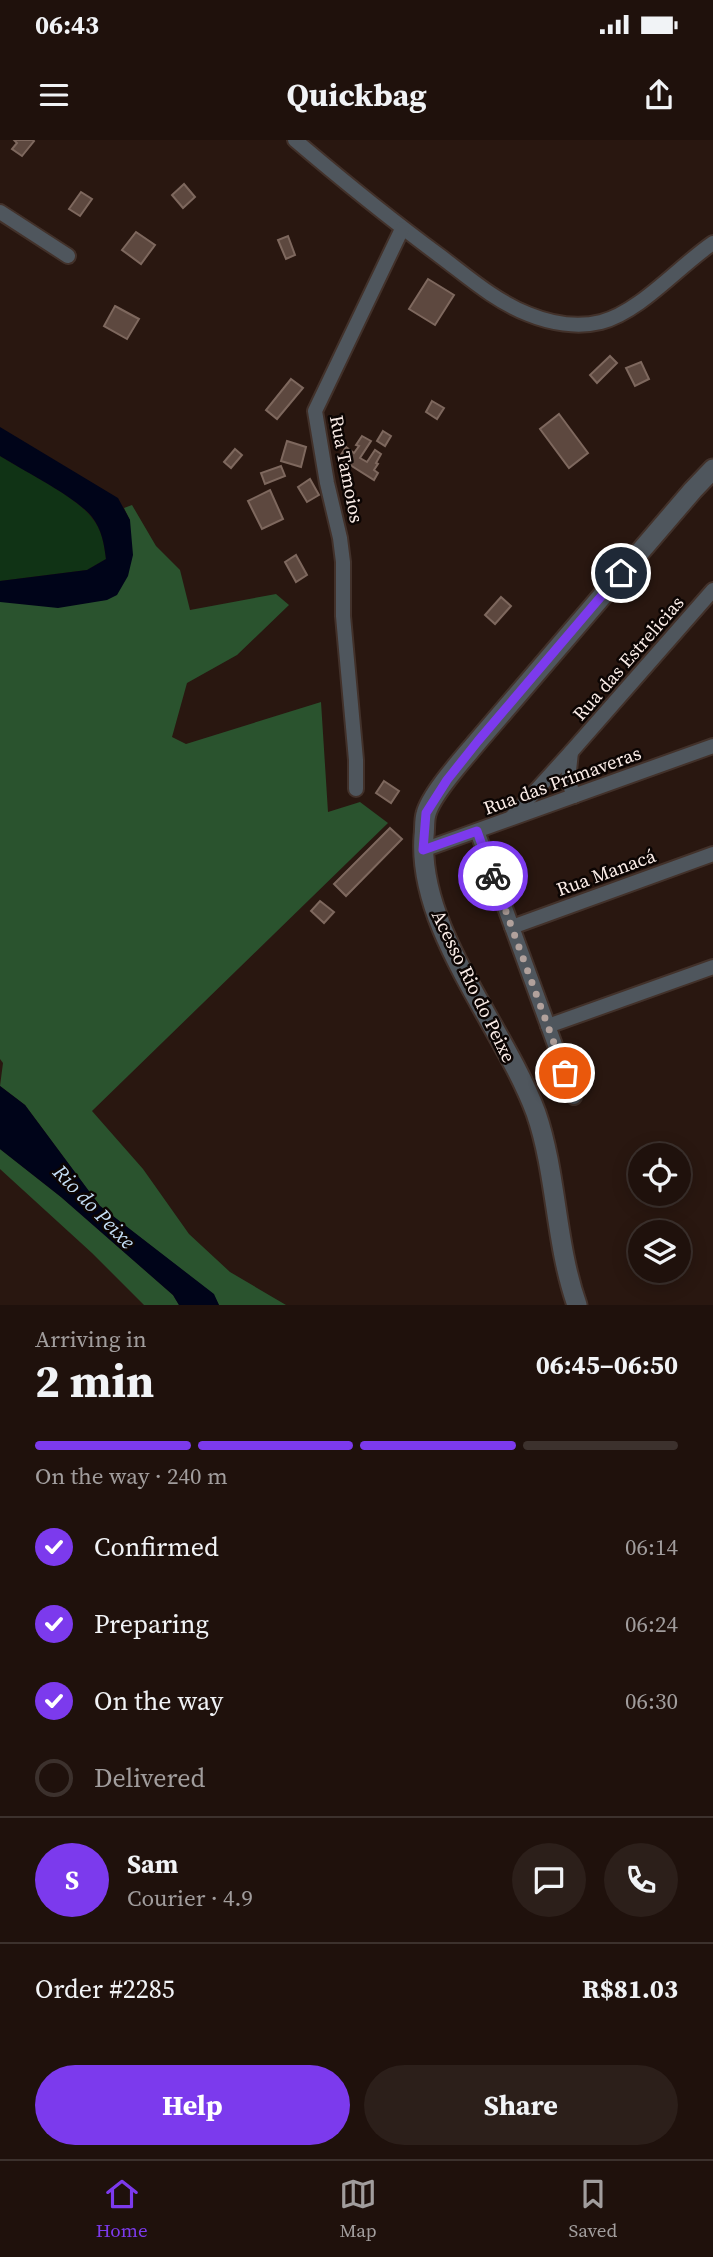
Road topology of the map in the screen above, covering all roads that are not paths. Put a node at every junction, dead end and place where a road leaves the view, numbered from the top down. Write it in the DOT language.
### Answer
graph roads {
  1 [pos="295,140"];
  2 [pos="0,212"];
  3 [pos="402,229"];
  4 [pos="713,243"];
  5 [pos="68,256"];
  6 [pos="713,469"];
  7 [pos="713,590"];
  8 [pos="713,746"];
  9 [pos="571,752"];
  10 [pos="356,789"];
  11 [pos="574,796"];
  12 [pos="510,819"];
  13 [pos="477,831"];
  14 [pos="423,850"];
  15 [pos="713,854"];
  16 [pos="512,927"];
  17 [pos="713,967"];
  18 [pos="548,1026"];
  19 [pos="574,1097"];
  20 [pos="577,1305"];
  1 -- 3 [label="street"];
  2 -- 5 [label="street"];
  3 -- 4 [label="street"];
  3 -- 10 [label="street, Rua Tamoios"];
  6 -- 14 [label="street, Acesso Rio do Peixe"];
  7 -- 9 [label="street, Rua das Estrelicias"];
  8 -- 11 [label="street, Rua das Primaveras"];
  9 -- 11 [label="street"];
  9 -- 12 [label="street, Rua das Estrelicias"];
  11 -- 12 [label="street, Rua das Primaveras"];
  12 -- 13 [label="street, Rua das Primaveras"];
  13 -- 14 [label="street, Rua das Primaveras"];
  13 -- 16 [label="street"];
  14 -- 20 [label="street, Acesso Rio do Peixe"];
  15 -- 16 [label="street, Rua Manacá"];
  16 -- 18 [label="street"];
  17 -- 18 [label="street"];
  18 -- 19 [label="street"];
}
